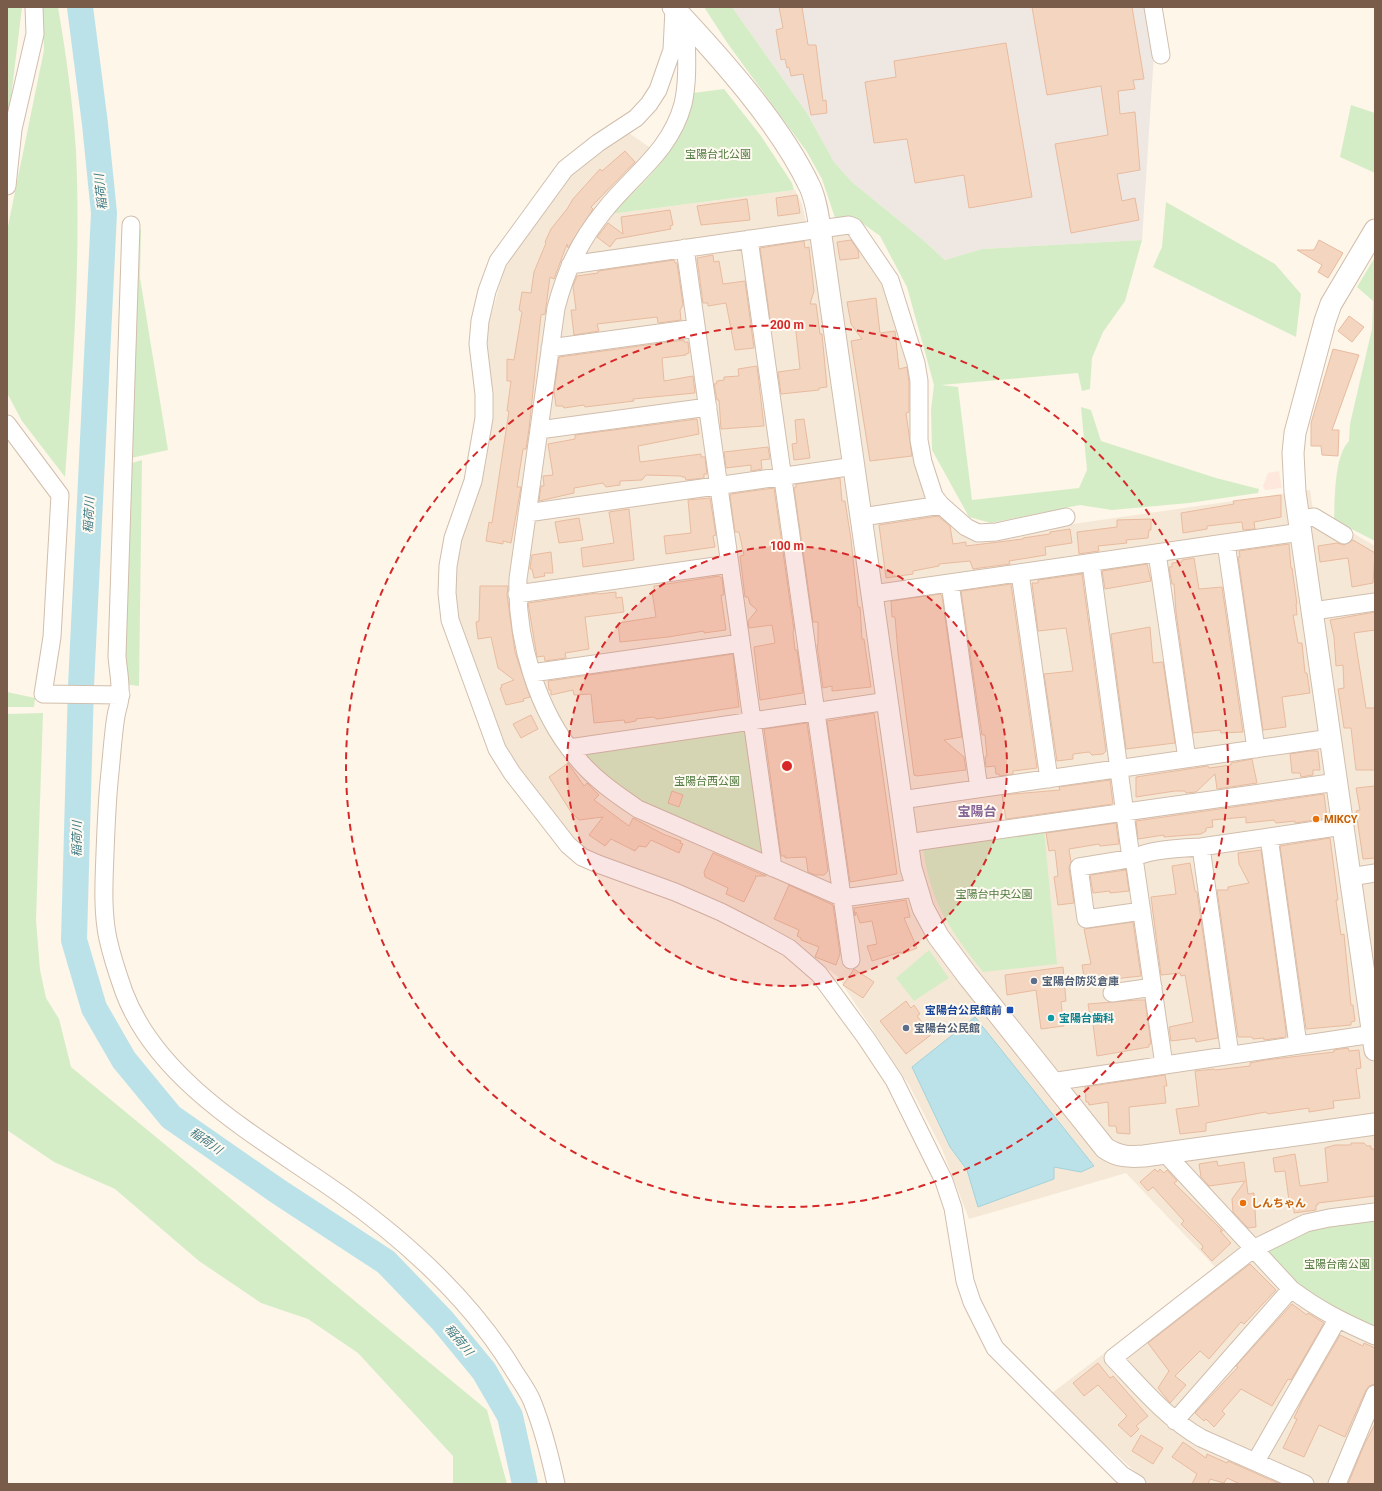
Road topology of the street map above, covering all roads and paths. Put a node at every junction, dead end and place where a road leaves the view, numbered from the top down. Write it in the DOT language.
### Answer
graph roads {
  1 [pos="34,7"];
  2 [pos="1153,7"];
  3 [pos="677,11"];
  4 [pos="1161,55"];
  5 [pos="7,186"];
  6 [pos="131,225"];
  7 [pos="820,229"];
  8 [pos="1375,230"];
  9 [pos="749,239"];
  10 [pos="685,248"];
  11 [pos="570,264"];
  12 [pos="696,328"];
  13 [pos="550,348"];
  14 [pos="708,407"];
  15 [pos="7,424"];
  16 [pos="539,430"];
  17 [pos="855,466"];
  18 [pos="784,476"];
  19 [pos="718,486"];
  20 [pos="941,505"];
  21 [pos="527,513"];
  22 [pos="862,517"];
  23 [pos="1066,517"];
  24 [pos="1300,526"];
  25 [pos="1344,535"];
  26 [pos="1226,543"];
  27 [pos="1157,553"];
  28 [pos="1091,563"];
  29 [pos="730,564"];
  30 [pos="1020,573"];
  31 [pos="950,583"];
  32 [pos="517,594"];
  33 [pos="873,594"];
  34 [pos="1375,602"];
  35 [pos="1312,611"];
  36 [pos="741,643"];
  37 [pos="532,674"];
  38 [pos="115,695"];
  39 [pos="888,701"];
  40 [pos="816,711"];
  41 [pos="752,721"];
  42 [pos="1331,738"];
  43 [pos="569,748"];
  44 [pos="1256,749"];
  45 [pos="1187,759"];
  46 [pos="1119,768"];
  47 [pos="1050,779"];
  48 [pos="1337,782"];
  49 [pos="979,789"];
  50 [pos="902,800"];
  51 [pos="1125,812"];
  52 [pos="1343,826"];
  53 [pos="1269,837"];
  54 [pos="907,843"];
  55 [pos="1201,847"];
  56 [pos="1134,858"];
  57 [pos="773,868"];
  58 [pos="1375,873"];
  59 [pos="1350,877"];
  60 [pos="916,888"];
  61 [pos="843,898"];
  62 [pos="1142,911"];
  63 [pos="851,960"];
  64 [pos="1153,987"];
  65 [pos="1112,993"];
  66 [pos="1374,1042"];
  67 [pos="1298,1046"];
  68 [pos="1230,1056"];
  69 [pos="1164,1065"];
  70 [pos="1051,1082"];
  71 [pos="1375,1124"];
  72 [pos="1164,1153"];
  73 [pos="1375,1212"];
  74 [pos="1253,1249"];
  75 [pos="1291,1289"];
  76 [pos="1337,1320"];
  77 [pos="1375,1336"];
  78 [pos="1375,1394"];
  79 [pos="1175,1421"];
  80 [pos="1256,1461"];
  81 [pos="556,1484"];
  82 [pos="1137,1484"];
  83 [pos="1305,1484"];
  84 [pos="1337,1484"];
  1 -- 5 [label="street"];
  2 -- 4 [label="street"];
  3 -- 7 [label="street"];
  3 -- 11 [label="street"];
  3 -- 82 [label="street"];
  6 -- 38 [label="street"];
  7 -- 9 [label="street"];
  7 -- 17 [label="street"];
  7 -- 20 [label="street"];
  8 -- 24 [label="street"];
  9 -- 10 [label="street"];
  9 -- 18 [label="street"];
  10 -- 11 [label="street"];
  10 -- 12 [label="street"];
  11 -- 13 [label="street"];
  12 -- 13 [label="street"];
  12 -- 14 [label="street"];
  13 -- 16 [label="street"];
  14 -- 16 [label="street"];
  14 -- 19 [label="street"];
  15 -- 38 [label="street"];
  16 -- 21 [label="street"];
  17 -- 18 [label="street"];
  17 -- 22 [label="street"];
  18 -- 19 [label="street"];
  18 -- 40 [label="street"];
  19 -- 21 [label="street"];
  19 -- 29 [label="street"];
  20 -- 22 [label="street"];
  20 -- 23 [label="street"];
  21 -- 32 [label="street"];
  22 -- 33 [label="street"];
  24 -- 25 [label="street"];
  24 -- 26 [label="street"];
  24 -- 35 [label="street"];
  26 -- 27 [label="street"];
  26 -- 44 [label="street"];
  27 -- 28 [label="street"];
  27 -- 45 [label="street"];
  28 -- 30 [label="street"];
  28 -- 46 [label="street"];
  29 -- 32 [label="street"];
  29 -- 36 [label="street"];
  30 -- 31 [label="street"];
  30 -- 47 [label="street"];
  31 -- 33 [label="street"];
  31 -- 49 [label="street"];
  32 -- 37 [label="street"];
  33 -- 39 [label="street"];
  34 -- 35 [label="street"];
  35 -- 42 [label="street"];
  36 -- 37 [label="street"];
  36 -- 41 [label="street"];
  37 -- 43 [label="street"];
  38 -- 81 [label="street"];
  39 -- 40 [label="street"];
  39 -- 50 [label="street"];
  40 -- 41 [label="street"];
  40 -- 61 [label="street"];
  41 -- 43 [label="street"];
  41 -- 57 [label="street"];
  42 -- 44 [label="street"];
  42 -- 48 [label="street"];
  43 -- 57 [label="street"];
  44 -- 45 [label="street"];
  45 -- 46 [label="street"];
  46 -- 47 [label="street"];
  46 -- 51 [label="street"];
  47 -- 49 [label="street"];
  48 -- 51 [label="street"];
  48 -- 52 [label="street"];
  49 -- 50 [label="street"];
  50 -- 54 [label="street"];
  51 -- 54 [label="street"];
  51 -- 56 [label="street"];
  52 -- 53 [label="street"];
  52 -- 59 [label="street"];
  53 -- 55 [label="street"];
  53 -- 67 [label="street"];
  54 -- 60 [label="street"];
  55 -- 56 [label="street"];
  55 -- 68 [label="street"];
  56 -- 62 [label="street"];
  56 -- 62 [label="street"];
  57 -- 61 [label="street"];
  58 -- 59 [label="street"];
  59 -- 66 [label="street"];
  60 -- 61 [label="street"];
  60 -- 70 [label="street"];
  61 -- 63 [label="street"];
  62 -- 64 [label="street"];
  64 -- 65 [label="street"];
  64 -- 69 [label="street"];
  66 -- 67 [label="street"];
  67 -- 68 [label="street"];
  68 -- 69 [label="street"];
  69 -- 70 [label="street"];
  70 -- 72 [label="street"];
  71 -- 72 [label="street"];
  72 -- 74 [label="street"];
  73 -- 74 [label="street"];
  74 -- 75 [label="street"];
  74 -- 79 [label="street"];
  75 -- 76 [label="street"];
  75 -- 79 [label="street"];
  76 -- 77 [label="street"];
  76 -- 80 [label="street"];
  78 -- 84 [label="street"];
  79 -- 80 [label="street"];
  80 -- 83 [label="street"];
}
